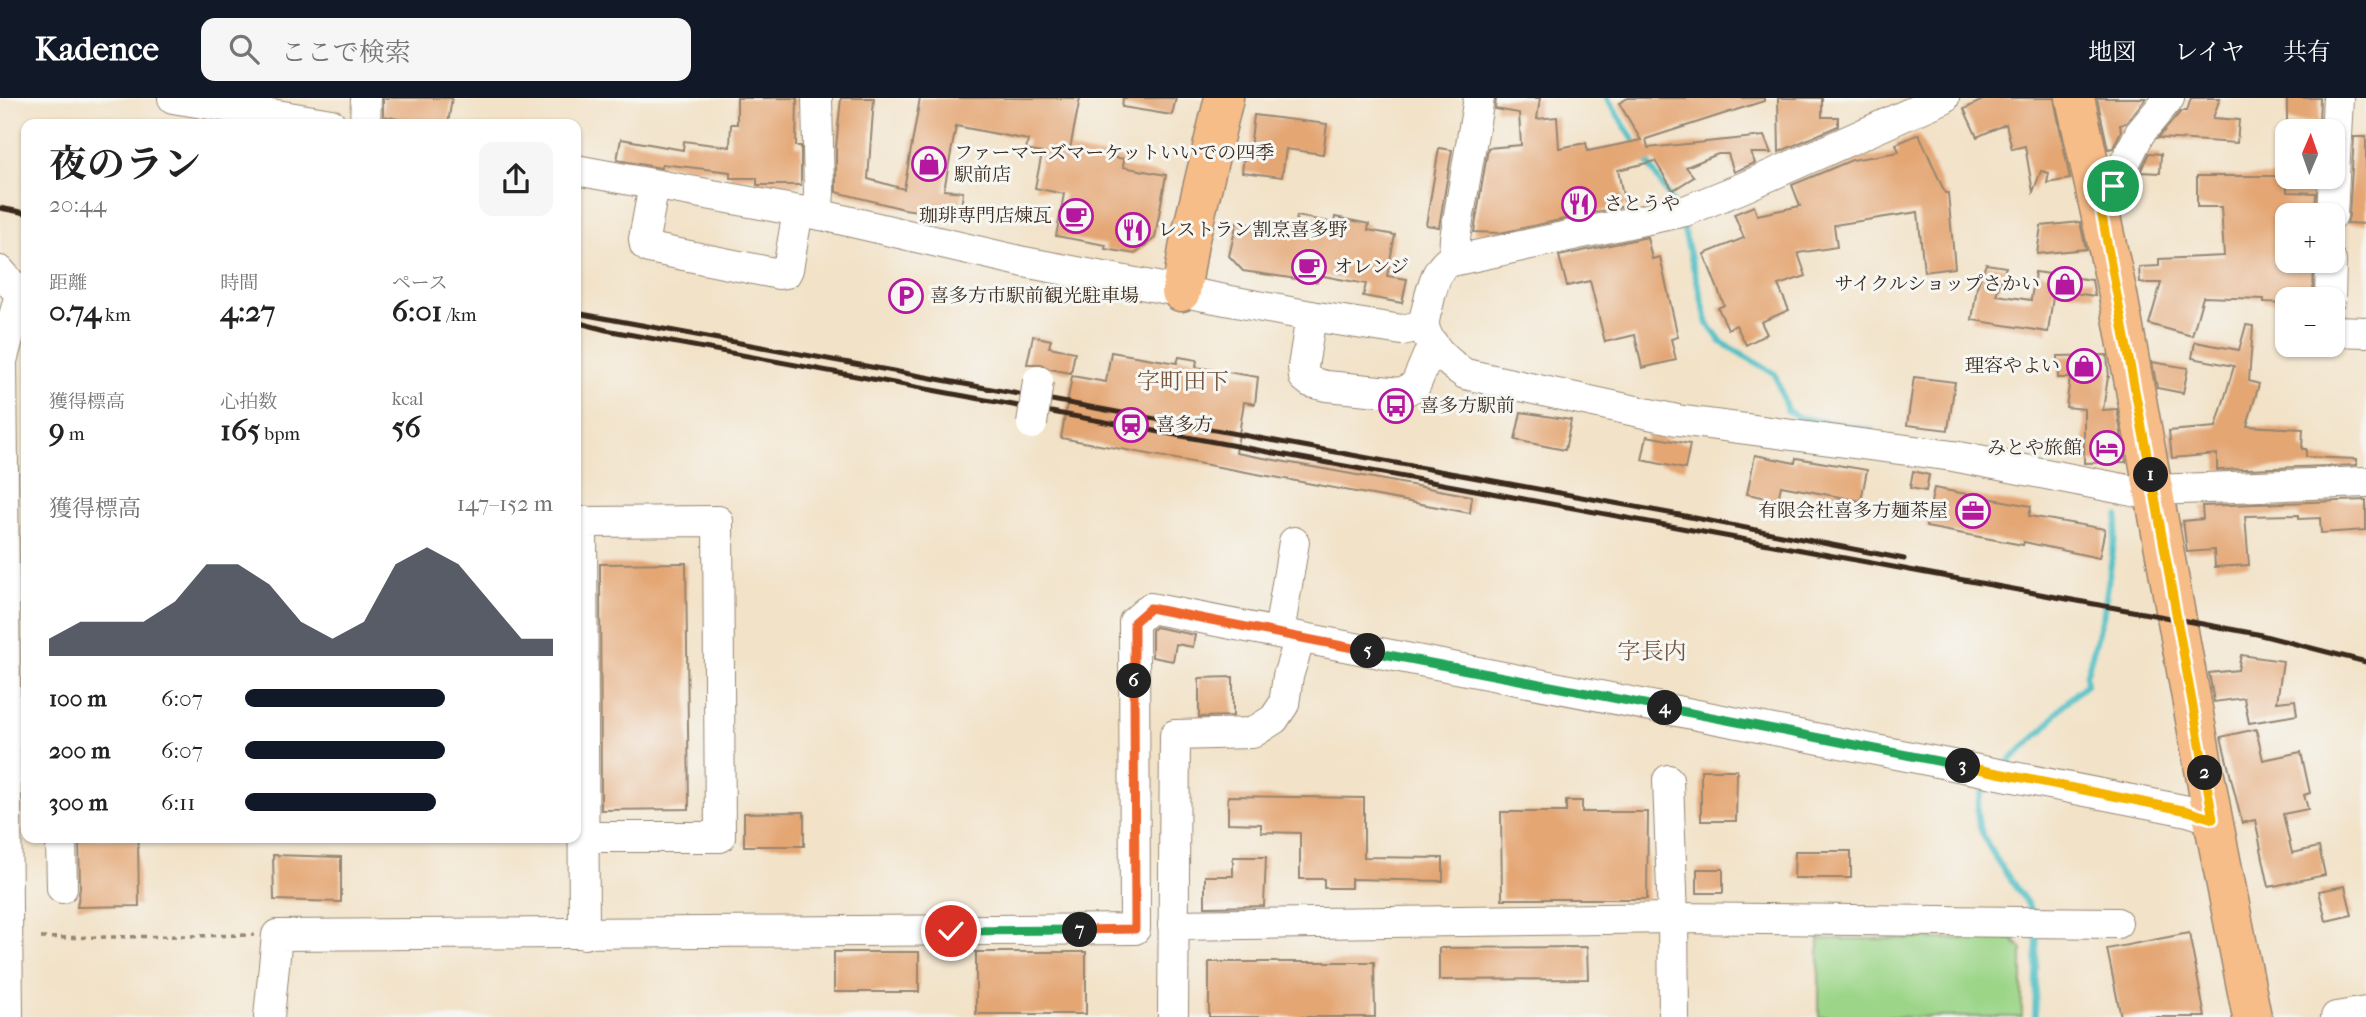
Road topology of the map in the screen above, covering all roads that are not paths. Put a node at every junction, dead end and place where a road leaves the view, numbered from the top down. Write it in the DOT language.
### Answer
graph roads {
  1 [pos="366,98"];
  2 [pos="817,98"];
  3 [pos="1224,98"];
  4 [pos="1479,98"];
  5 [pos="1944,98"];
  6 [pos="2075,98"];
  7 [pos="2169,98"];
  8 [pos="2338,98"];
  9 [pos="184,99"];
  10 [pos="302,119"];
  11 [pos="365,119"];
  12 [pos="581,171"];
  13 [pos="654,185"];
  14 [pos="2098,195"];
  15 [pos="2333,203"];
  16 [pos="807,213"];
  17 [pos="1450,261"];
  18 [pos="0,271"];
  19 [pos="1181,292"];
  20 [pos="1311,316"];
  21 [pos="2345,331"];
  22 [pos="2366,332"];
  23 [pos="1428,335"];
  24 [pos="1038,381"];
  25 [pos="1032,424"];
  26 [pos="2366,482"];
  27 [pos="2153,490"];
  28 [pos="581,522"];
  29 [pos="1294,542"];
  30 [pos="1290,635"];
  31 [pos="581,648"];
  32 [pos="1668,780"];
  33 [pos="2213,819"];
  34 [pos="584,837"];
  35 [pos="61,843"];
  36 [pos="62,888"];
  37 [pos="1673,918"];
  38 [pos="2117,923"];
  39 [pos="1173,925"];
  40 [pos="584,934"];
  41 [pos="2366,1012"];
  42 [pos="8,1017"];
  43 [pos="269,1017"];
  44 [pos="1173,1017"];
  45 [pos="1674,1017"];
  46 [pos="2252,1017"];
  47 [pos="2336,1017"];
  1 -- 11 [label="street"];
  2 -- 16 [label="street"];
  3 -- 19 [label="main road"];
  4 -- 17 [label="street"];
  5 -- 17 [label="street"];
  6 -- 14 [label="main road"];
  7 -- 14 [label="street"];
  8 -- 15 [label="street"];
  9 -- 10 [label="street"];
  12 -- 13 [label="street"];
  13 -- 16 [label="street"];
  13 -- 16 [label="street"];
  14 -- 27 [label="main road"];
  16 -- 19 [label="street"];
  17 -- 23 [label="street"];
  18 -- 42 [label="street"];
  19 -- 20 [label="street"];
  20 -- 23 [label="street"];
  20 -- 23 [label="street"];
  21 -- 22 [label="street"];
  23 -- 27 [label="street"];
  24 -- 25 [label="street, bridge"];
  26 -- 27 [label="street"];
  27 -- 33 [label="main road"];
  28 -- 34 [label="street"];
  29 -- 30 [label="street"];
  30 -- 33 [label="street"];
  30 -- 39 [label="street"];
  30 -- 40 [label="street"];
  31 -- 34 [label="street"];
  32 -- 37 [label="street"];
  33 -- 46 [label="main road"];
  34 -- 40 [label="street"];
  35 -- 36 [label="street"];
  37 -- 38 [label="street"];
  37 -- 39 [label="street"];
  37 -- 45 [label="street"];
  39 -- 44 [label="street"];
  40 -- 43 [label="street"];
  41 -- 47 [label="street"];
}
